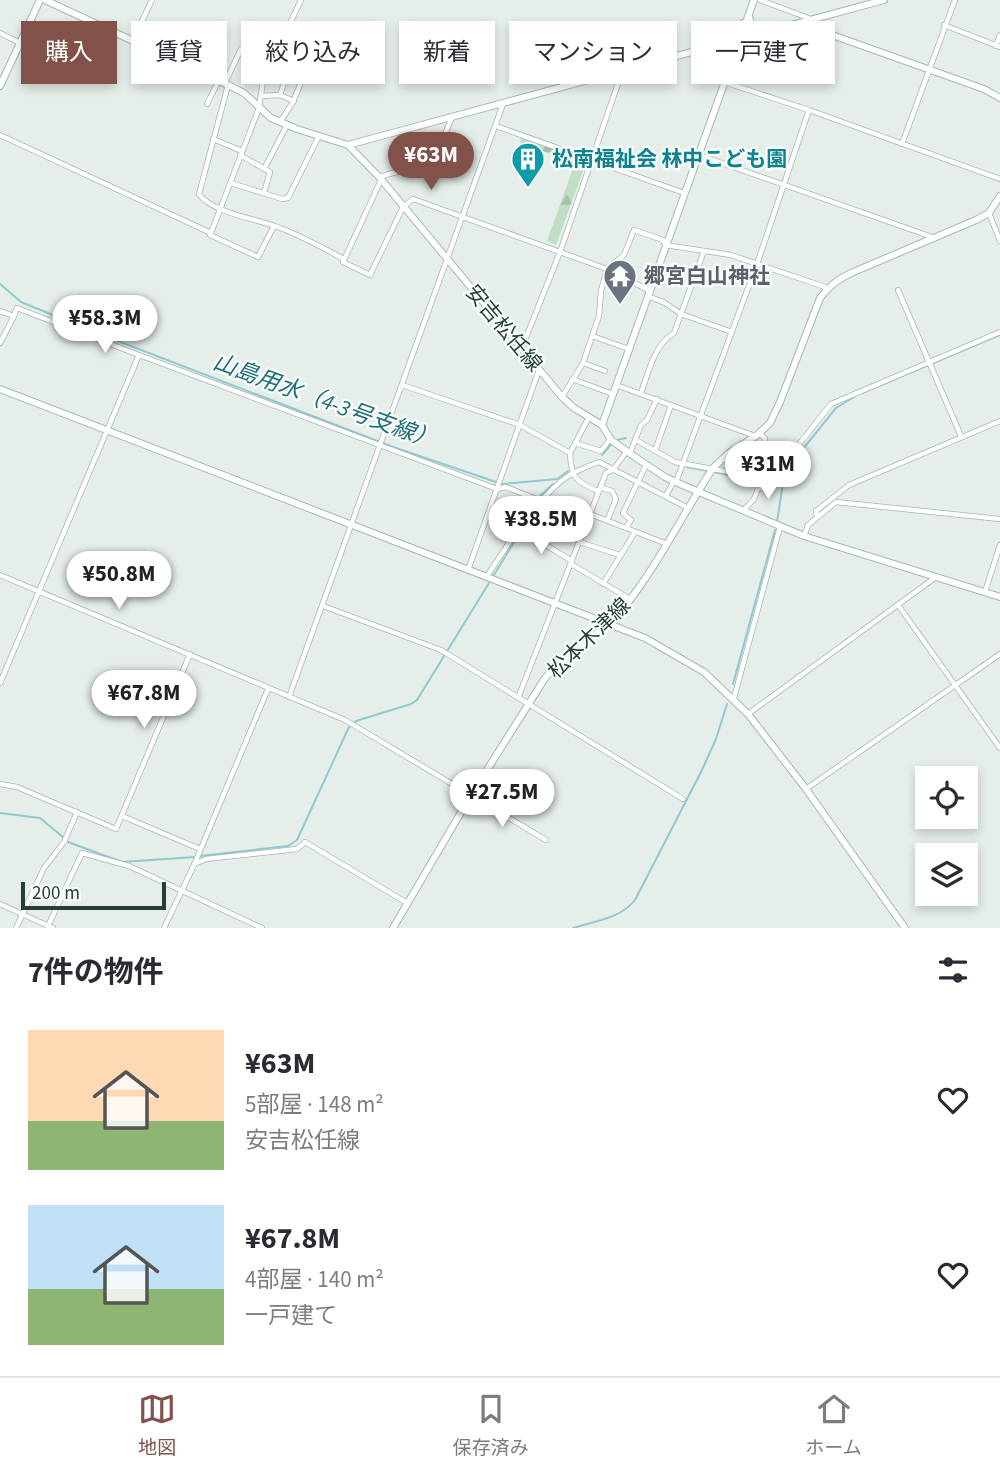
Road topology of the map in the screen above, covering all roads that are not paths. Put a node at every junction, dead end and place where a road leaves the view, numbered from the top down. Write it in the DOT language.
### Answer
graph roads {
  1 [pos="40,0"];
  2 [pos="46,0"];
  3 [pos="152,0"];
  4 [pos="300,0"];
  5 [pos="754,0"];
  6 [pos="760,0"];
  7 [pos="884,0"];
  8 [pos="955,0"];
  9 [pos="749,14"];
  10 [pos="815,20"];
  11 [pos="143,21"];
  12 [pos="291,21"];
  13 [pos="743,21"];
  14 [pos="747,21"];
  15 [pos="751,21"];
  16 [pos="811,21"];
  17 [pos="944,25"];
  18 [pos="0,33"];
  19 [pos="1000,35"];
  20 [pos="131,39"];
  21 [pos="20,43"];
  22 [pos="998,47"];
  23 [pos="241,49"];
  24 [pos="929,69"];
  25 [pos="227,77"];
  26 [pos="223,84"];
  27 [pos="224,84"];
  28 [pos="226,84"];
  29 [pos="263,84"];
  30 [pos="284,84"];
  31 [pos="300,84"];
  32 [pos="576,84"];
  33 [pos="618,84"];
  34 [pos="723,84"];
  35 [pos="730,84"];
  36 [pos="0,86"];
  37 [pos="280,95"];
  38 [pos="261,96"];
  39 [pos="1000,98"];
  40 [pos="294,101"];
  41 [pos="503,103"];
  42 [pos="207,104"];
  43 [pos="258,107"];
  44 [pos="808,110"];
  45 [pos="452,117"];
  46 [pos="284,123"];
  47 [pos="496,126"];
  48 [pos="0,135"];
  49 [pos="319,136"];
  50 [pos="213,139"];
  51 [pos="902,144"];
  52 [pos="348,145"];
  53 [pos="241,153"];
  54 [pos="698,154"];
  55 [pos="593,160"];
  56 [pos="264,169"];
  57 [pos="380,178"];
  58 [pos="1000,179"];
  59 [pos="231,183"];
  60 [pos="785,186"];
  61 [pos="264,193"];
  62 [pos="684,193"];
  63 [pos="1000,197"];
  64 [pos="403,207"];
  65 [pos="222,209"];
  66 [pos="989,213"];
  67 [pos="464,217"];
  68 [pos="274,226"];
  69 [pos="210,235"];
  70 [pos="935,239"];
  71 [pos="1000,241"];
  72 [pos="665,245"];
  73 [pos="560,251"];
  74 [pos="704,251"];
  75 [pos="344,259"];
  76 [pos="447,259"];
  77 [pos="757,264"];
  78 [pos="607,269"];
  79 [pos="828,289"];
  80 [pos="898,290"];
  81 [pos="649,294"];
  82 [pos="0,311"];
  83 [pos="681,314"];
  84 [pos="14,316"];
  85 [pos="732,332"];
  86 [pos="1000,332"];
  87 [pos="592,336"];
  88 [pos="0,343"];
  89 [pos="629,349"];
  90 [pos="521,350"];
  91 [pos="139,355"];
  92 [pos="583,363"];
  93 [pos="931,364"];
  94 [pos="539,370"];
  95 [pos="605,371"];
  96 [pos="572,379"];
  97 [pos="402,385"];
  98 [pos="616,385"];
  99 [pos="0,389"];
  100 [pos="641,393"];
  101 [pos="613,394"];
  102 [pos="562,397"];
  103 [pos="657,399"];
  104 [pos="671,405"];
  105 [pos="701,416"];
  106 [pos="589,417"];
  107 [pos="1000,421"];
  108 [pos="520,425"];
  109 [pos="602,425"];
  110 [pos="107,430"];
  111 [pos="758,434"];
  112 [pos="961,436"];
  113 [pos="636,440"];
  114 [pos="612,441"];
  115 [pos="382,443"];
  116 [pos="575,443"];
  117 [pos="655,451"];
  118 [pos="628,452"];
  119 [pos="570,453"];
  120 [pos="646,465"];
  121 [pos="683,466"];
  122 [pos="612,470"];
  123 [pos="712,471"];
  124 [pos="572,472"];
  125 [pos="752,477"];
  126 [pos="675,481"];
  127 [pos="770,481"];
  128 [pos="636,483"];
  129 [pos="498,485"];
  130 [pos="599,489"];
  131 [pos="699,492"];
  132 [pos="666,496"];
  133 [pos="533,498"];
  134 [pos="616,499"];
  135 [pos="541,501"];
  136 [pos="626,503"];
  137 [pos="688,509"];
  138 [pos="742,511"];
  139 [pos="530,515"];
  140 [pos="817,516"];
  141 [pos="588,517"];
  142 [pos="1000,519"];
  143 [pos="607,521"];
  144 [pos="552,523"];
  145 [pos="352,525"];
  146 [pos="780,527"];
  147 [pos="625,528"];
  148 [pos="520,529"];
  149 [pos="635,532"];
  150 [pos="804,536"];
  151 [pos="580,538"];
  152 [pos="541,541"];
  153 [pos="667,544"];
  154 [pos="1000,545"];
  155 [pos="620,555"];
  156 [pos="571,563"];
  157 [pos="468,570"];
  158 [pos="0,575"];
  159 [pos="936,577"];
  160 [pos="489,578"];
  161 [pos="603,584"];
  162 [pos="39,591"];
  163 [pos="985,592"];
  164 [pos="1000,597"];
  165 [pos="630,600"];
  166 [pos="555,604"];
  167 [pos="323,606"];
  168 [pos="898,606"];
  169 [pos="608,624"];
  170 [pos="190,654"];
  171 [pos="1000,654"];
  172 [pos="0,683"];
  173 [pos="956,686"];
  174 [pos="268,689"];
  175 [pos="289,697"];
  176 [pos="518,698"];
  177 [pos="734,698"];
  178 [pos="529,704"];
  179 [pos="748,714"];
  180 [pos="1000,748"];
  181 [pos="0,784"];
  182 [pos="806,789"];
  183 [pos="470,797"];
  184 [pos="683,799"];
  185 [pos="77,812"];
  186 [pos="122,816"];
  187 [pos="546,840"];
  188 [pos="198,854"];
  189 [pos="194,865"];
  190 [pos="181,891"];
  191 [pos="407,903"];
  192 [pos="0,904"];
  193 [pos="23,914"];
  194 [pos="51,927"];
  195 [pos="16,928"];
  196 [pos="164,928"];
  197 [pos="262,928"];
  198 [pos="393,928"];
  199 [pos="905,928"];
  1 -- 21 [label="main road"];
  2 -- 20 [label="main road, 安吉松任線"];
  3 -- 11 [label="street"];
  4 -- 12 [label="street"];
  5 -- 9 [label="main road"];
  6 -- 10 [label="street"];
  7 -- 10 [label="main road"];
  8 -- 17 [label="street"];
  9 -- 13 [label="main road"];
  9 -- 14 [label="main road"];
  9 -- 15 [label="main road"];
  10 -- 16 [label="main road"];
  10 -- 24 [label="main road"];
  17 -- 22 [label="street"];
  17 -- 24 [label="street"];
  18 -- 21 [label="street"];
  19 -- 22 [label="street"];
  21 -- 36 [label="main road"];
  23 -- 25 [label="street"];
  24 -- 39 [label="main road"];
  24 -- 51 [label="street"];
  26 -- 42 [label="street"];
  27 -- 50 [label="street"];
  28 -- 43 [label="main road, 安吉松任線"];
  29 -- 38 [label="street"];
  30 -- 37 [label="street"];
  31 -- 40 [label="street"];
  32 -- 41 [label="main road"];
  33 -- 55 [label="street"];
  34 -- 54 [label="main road"];
  35 -- 44 [label="street"];
  37 -- 38 [label="street"];
  37 -- 40 [label="street"];
  38 -- 43 [label="street"];
  40 -- 46 [label="street"];
  41 -- 45 [label="main road"];
  41 -- 47 [label="street"];
  43 -- 46 [label="main road, 安吉松任線"];
  43 -- 53 [label="street"];
  44 -- 51 [label="street"];
  44 -- 60 [label="street"];
  45 -- 52 [label="main road"];
  45 -- 57 [label="street"];
  46 -- 49 [label="main road, 安吉松任線"];
  46 -- 56 [label="street"];
  47 -- 55 [label="street"];
  47 -- 67 [label="street"];
  48 -- 65 [label="street"];
  49 -- 52 [label="main road, 安吉松任線"];
  49 -- 61 [label="street"];
  50 -- 53 [label="street"];
  50 -- 65 [label="street"];
  51 -- 58 [label="street"];
  52 -- 57 [label="main road, 安吉松任線"];
  53 -- 56 [label="street"];
  53 -- 59 [label="street"];
  54 -- 60 [label="street"];
  54 -- 62 [label="main road"];
  55 -- 62 [label="street"];
  55 -- 73 [label="street"];
  56 -- 61 [label="street"];
  57 -- 64 [label="main road, 安吉松任線"];
  57 -- 75 [label="street"];
  59 -- 61 [label="street"];
  59 -- 65 [label="street"];
  60 -- 70 [label="street"];
  60 -- 77 [label="street"];
  62 -- 72 [label="main road"];
  63 -- 66 [label="main road"];
  64 -- 67 [label="street"];
  64 -- 75 [label="street"];
  64 -- 76 [label="main road, 安吉松任線"];
  65 -- 68 [label="street"];
  66 -- 70 [label="main road"];
  66 -- 71 [label="street"];
  67 -- 73 [label="street"];
  67 -- 76 [label="street"];
  68 -- 69 [label="street"];
  68 -- 75 [label="street"];
  70 -- 79 [label="main road"];
  72 -- 74 [label="street"];
  72 -- 78 [label="street"];
  72 -- 81 [label="main road"];
  73 -- 78 [label="street"];
  73 -- 90 [label="street"];
  74 -- 77 [label="street"];
  74 -- 83 [label="street"];
  76 -- 90 [label="main road, 安吉松任線"];
  76 -- 97 [label="street"];
  77 -- 79 [label="street"];
  77 -- 85 [label="street"];
  78 -- 81 [label="street"];
  78 -- 87 [label="street"];
  79 -- 111 [label="main road"];
  80 -- 93 [label="street"];
  81 -- 83 [label="street"];
  81 -- 89 [label="main road"];
  82 -- 84 [label="street"];
  83 -- 85 [label="street"];
  83 -- 100 [label="street"];
  84 -- 88 [label="street"];
  84 -- 91 [label="street"];
  85 -- 105 [label="street"];
  86 -- 93 [label="street"];
  87 -- 89 [label="street"];
  87 -- 92 [label="street"];
  89 -- 98 [label="main road"];
  90 -- 94 [label="main road, 安吉松任線"];
  91 -- 110 [label="street"];
  91 -- 115 [label="street"];
  92 -- 95 [label="street"];
  92 -- 96 [label="street"];
  93 -- 112 [label="street"];
  93 -- 127 [label="street"];
  94 -- 102 [label="main road, 安吉松任線"];
  94 -- 108 [label="street"];
  96 -- 101 [label="street"];
  96 -- 102 [label="street"];
  97 -- 108 [label="street"];
  97 -- 115 [label="street"];
  98 -- 100 [label="street"];
  98 -- 101 [label="main road"];
  99 -- 110 [label="main road"];
  100 -- 103 [label="street"];
  101 -- 109 [label="main road"];
  102 -- 106 [label="main road, 安吉松任線"];
  103 -- 104 [label="street"];
  103 -- 113 [label="street"];
  104 -- 105 [label="street"];
  104 -- 117 [label="street"];
  105 -- 111 [label="street"];
  105 -- 121 [label="street"];
  106 -- 109 [label="main road, 安吉松任線"];
  106 -- 116 [label="street"];
  107 -- 112 [label="street"];
  108 -- 119 [label="street"];
  108 -- 129 [label="street"];
  109 -- 114 [label="main road, 安吉松任線"];
  110 -- 145 [label="main road"];
  110 -- 162 [label="street"];
  111 -- 123 [label="main road"];
  111 -- 125 [label="street"];
  112 -- 140 [label="street"];
  113 -- 117 [label="street"];
  113 -- 118 [label="street"];
  114 -- 116 [label="street"];
  114 -- 118 [label="main road, 安吉松任線"];
  115 -- 129 [label="street"];
  115 -- 145 [label="street"];
  116 -- 119 [label="street"];
  117 -- 121 [label="street"];
  118 -- 120 [label="main road, 安吉松任線"];
  118 -- 122 [label="street"];
  119 -- 124 [label="street"];
  120 -- 126 [label="main road, 安吉松任線"];
  120 -- 128 [label="street"];
  121 -- 123 [label="street"];
  121 -- 126 [label="street"];
  122 -- 124 [label="street"];
  122 -- 128 [label="street"];
  122 -- 130 [label="street"];
  123 -- 125 [label="street"];
  123 -- 131 [label="main road, 松本木津線"];
  124 -- 130 [label="street"];
  124 -- 135 [label="street"];
  125 -- 127 [label="street"];
  126 -- 131 [label="main road, 安吉松任線"];
  126 -- 132 [label="street"];
  127 -- 138 [label="street"];
  128 -- 132 [label="street"];
  128 -- 136 [label="street"];
  129 -- 133 [label="street"];
  129 -- 157 [label="street"];
  130 -- 134 [label="street"];
  130 -- 141 [label="street"];
  131 -- 137 [label="main road, 松本木津線"];
  131 -- 138 [label="main road, 安吉松任線"];
  132 -- 137 [label="street"];
  133 -- 135 [label="street"];
  133 -- 139 [label="street"];
  134 -- 136 [label="street"];
  134 -- 143 [label="street"];
  135 -- 139 [label="street"];
  136 -- 147 [label="street"];
  137 -- 153 [label="main road, 松本木津線"];
  138 -- 146 [label="main road, 安吉松任線"];
  139 -- 144 [label="street"];
  139 -- 148 [label="street"];
  140 -- 142 [label="street"];
  140 -- 150 [label="street"];
  141 -- 143 [label="street"];
  141 -- 144 [label="street"];
  141 -- 151 [label="street"];
  143 -- 147 [label="street"];
  144 -- 151 [label="street"];
  144 -- 152 [label="street"];
  145 -- 157 [label="main road"];
  145 -- 167 [label="street"];
  146 -- 150 [label="main road, 安吉松任線"];
  146 -- 177 [label="street"];
  147 -- 149 [label="street"];
  148 -- 152 [label="street"];
  148 -- 160 [label="street"];
  149 -- 153 [label="street"];
  149 -- 155 [label="street"];
  150 -- 159 [label="main road, 安吉松任線"];
  151 -- 155 [label="street"];
  151 -- 156 [label="street"];
  152 -- 156 [label="street"];
  153 -- 165 [label="main road, 松本木津線"];
  154 -- 163 [label="street"];
  155 -- 161 [label="street"];
  156 -- 161 [label="street"];
  156 -- 166 [label="street"];
  157 -- 160 [label="main road"];
  158 -- 162 [label="street"];
  159 -- 163 [label="main road, 安吉松任線"];
  159 -- 168 [label="street"];
  160 -- 166 [label="main road"];
  161 -- 165 [label="street"];
  162 -- 170 [label="street"];
  162 -- 172 [label="street"];
  163 -- 164 [label="main road, 安吉松任線"];
  165 -- 169 [label="main road, 松本木津線"];
  166 -- 169 [label="main road"];
  166 -- 176 [label="street"];
  167 -- 175 [label="street"];
  167 -- 176 [label="street"];
  168 -- 173 [label="street"];
  168 -- 179 [label="street"];
  169 -- 177 [label="main road"];
  169 -- 178 [label="main road, 松本木津線"];
  170 -- 174 [label="street"];
  170 -- 186 [label="street"];
  171 -- 173 [label="street"];
  173 -- 180 [label="street"];
  173 -- 182 [label="street"];
  174 -- 175 [label="street"];
  174 -- 188 [label="street"];
  175 -- 183 [label="street"];
  176 -- 178 [label="street"];
  177 -- 179 [label="main road"];
  178 -- 183 [label="main road, 松本木津線"];
  178 -- 184 [label="street"];
  179 -- 182 [label="main road"];
  181 -- 185 [label="street"];
  182 -- 199 [label="main road"];
  183 -- 187 [label="street"];
  183 -- 191 [label="main road, 松本木津線"];
  185 -- 186 [label="street"];
  185 -- 193 [label="street"];
  186 -- 188 [label="street"];
  188 -- 189 [label="street"];
  189 -- 190 [label="street"];
  189 -- 191 [label="street"];
  190 -- 194 [label="street"];
  190 -- 196 [label="street"];
  190 -- 197 [label="street"];
  191 -- 198 [label="main road, 松本木津線"];
  192 -- 193 [label="street"];
  193 -- 194 [label="street"];
  193 -- 195 [label="street"];
}
